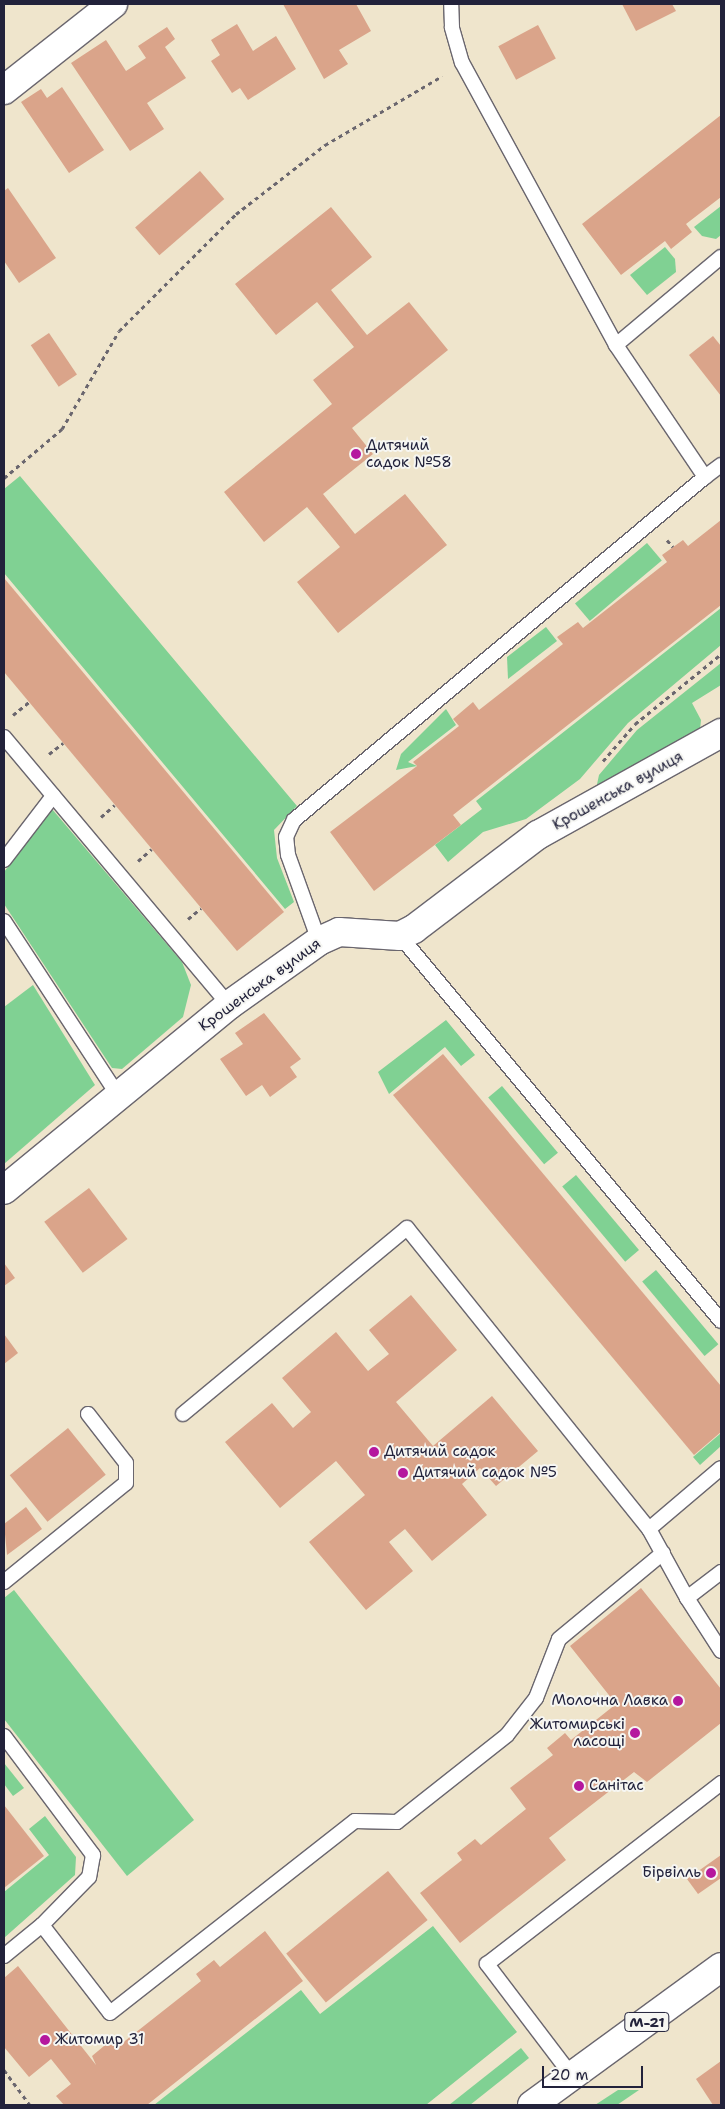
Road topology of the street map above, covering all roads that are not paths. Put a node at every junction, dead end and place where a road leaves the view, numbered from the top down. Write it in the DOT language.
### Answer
graph roads {
  1 [pos="113,4"];
  2 [pos="451,4"];
  3 [pos="4,90"];
  4 [pos="721,257"];
  5 [pos="616,345"];
  6 [pos="721,465"];
  7 [pos="705,477"];
  8 [pos="721,734"];
  9 [pos="4,737"];
  10 [pos="53,796"];
  11 [pos="4,860"];
  12 [pos="4,921"];
  13 [pos="400,936"];
  14 [pos="319,941"];
  15 [pos="229,1005"];
  16 [pos="118,1096"];
  17 [pos="4,1190"];
  18 [pos="721,1321"];
  19 [pos="88,1414"];
  20 [pos="183,1414"];
  21 [pos="721,1468"];
  22 [pos="649,1529"];
  23 [pos="663,1554"];
  24 [pos="721,1572"];
  25 [pos="4,1582"];
  26 [pos="687,1598"];
  27 [pos="721,1651"];
  28 [pos="4,1736"];
  29 [pos="721,1783"];
  30 [pos="42,1925"];
  31 [pos="4,1956"];
  32 [pos="721,1967"];
  33 [pos="572,2076"];
  34 [pos="532,2105"];
  1 -- 3 [label="main road"];
  2 -- 5 [label="lane"];
  4 -- 5 [label="lane"];
  5 -- 7 [label="lane"];
  6 -- 7 [label="lane"];
  7 -- 14 [label="lane"];
  8 -- 13 [label="main road, Крошенська вулиця"];
  9 -- 10 [label="lane"];
  10 -- 11 [label="lane"];
  10 -- 15 [label="lane"];
  12 -- 16 [label="lane"];
  13 -- 14 [label="main road, Крошенська вулиця"];
  13 -- 18 [label="lane"];
  14 -- 15 [label="main road, Крошенська вулиця"];
  15 -- 16 [label="main road, Крошенська вулиця"];
  16 -- 17 [label="main road, Крошенська вулиця"];
  19 -- 25 [label="lane"];
  20 -- 22 [label="lane"];
  21 -- 22 [label="lane"];
  22 -- 23 [label="lane"];
  23 -- 26 [label="lane"];
  23 -- 30 [label="lane"];
  24 -- 26 [label="lane"];
  26 -- 27 [label="lane"];
  28 -- 30 [label="lane"];
  29 -- 33 [label="lane"];
  30 -- 31 [label="lane"];
  32 -- 33 [label="main road, М-21"];
  33 -- 34 [label="main road, М-21"];
}
